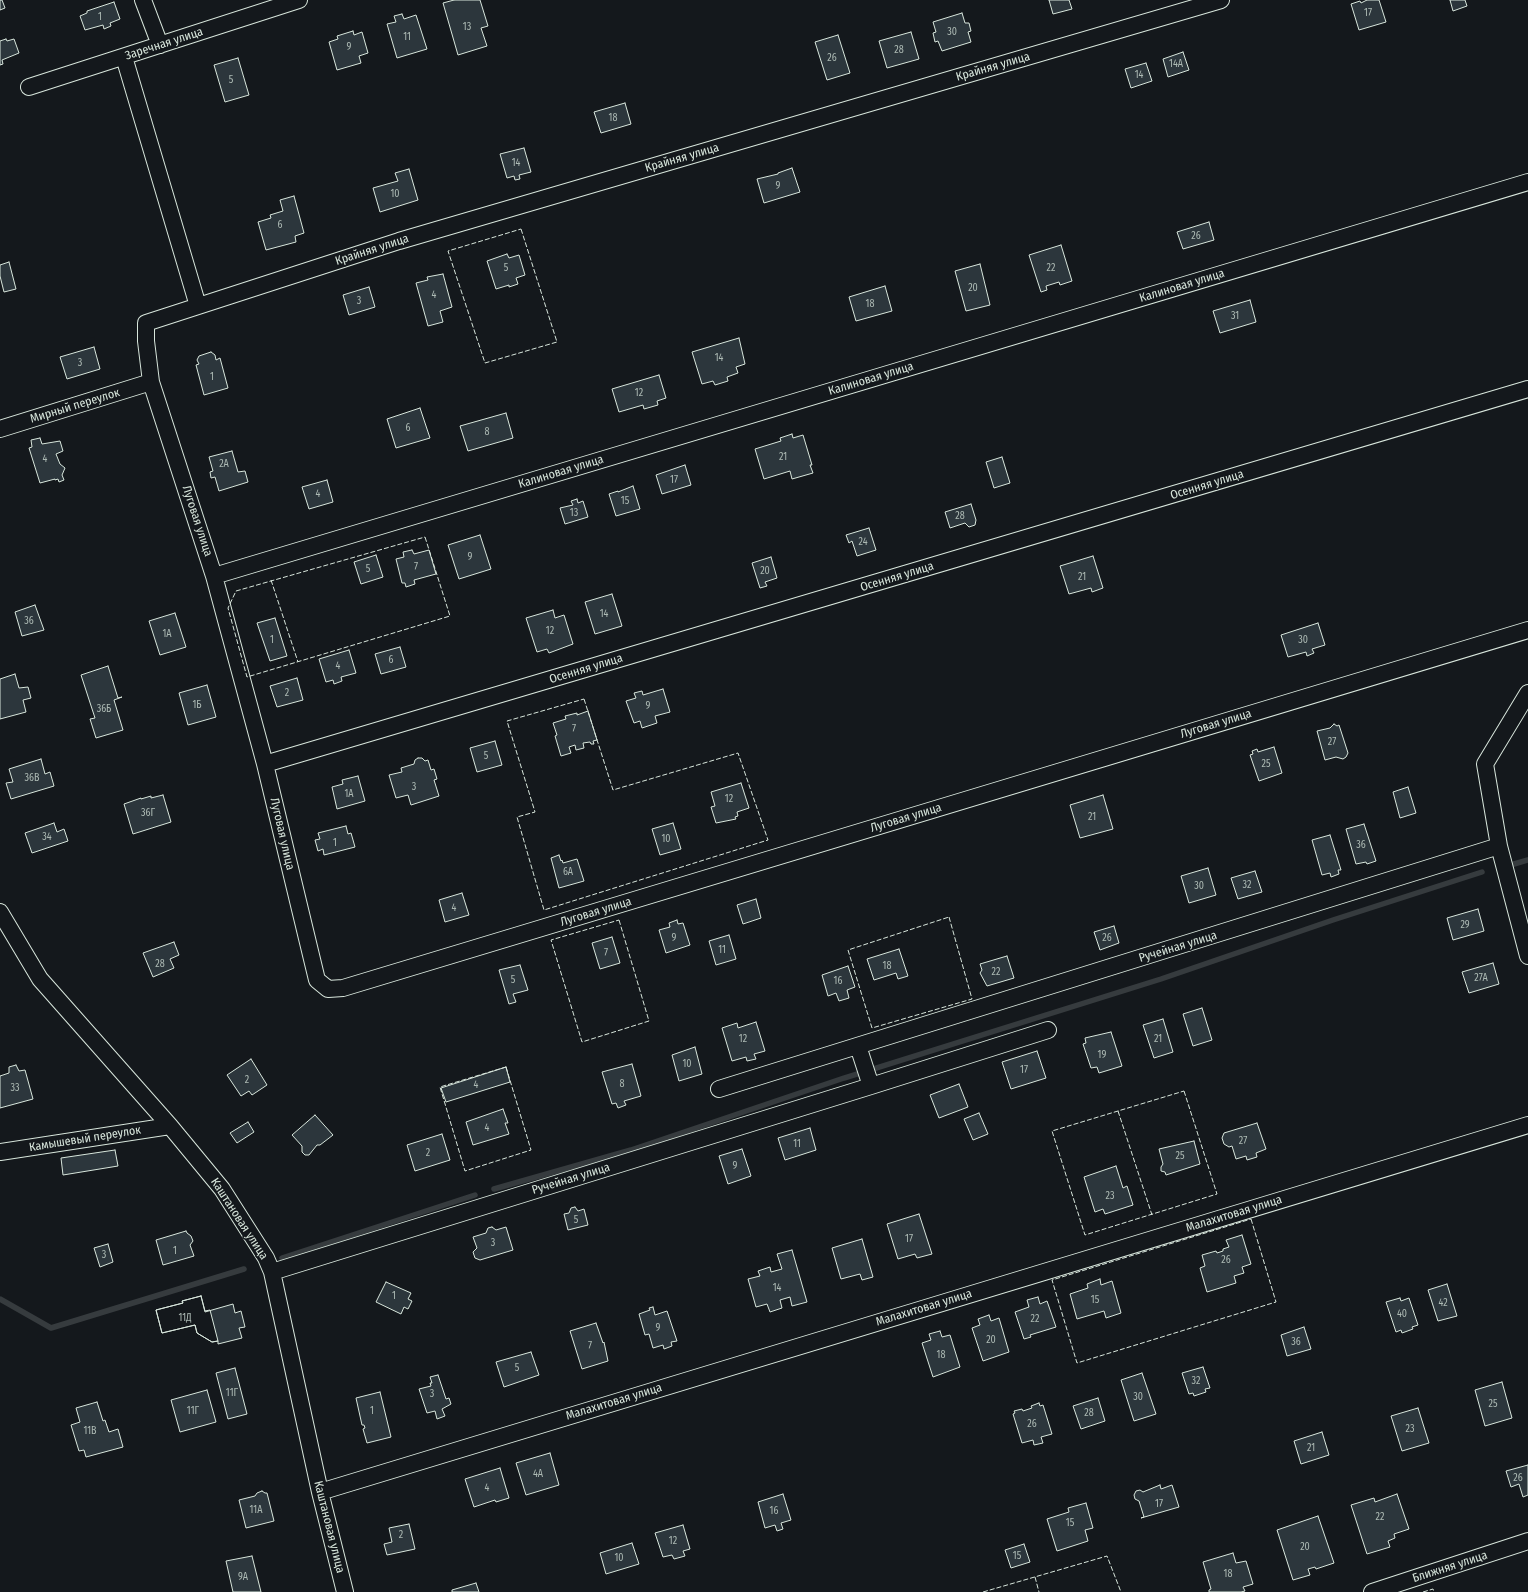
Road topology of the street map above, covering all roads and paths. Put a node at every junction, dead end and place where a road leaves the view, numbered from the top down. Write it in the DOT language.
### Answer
graph roads {
  1 [pos="143,0"];
  2 [pos="299,0"];
  3 [pos="1221,0"];
  4 [pos="160,46"];
  5 [pos="124,57"];
  6 [pos="29,87"];
  7 [pos="1528,182"];
  8 [pos="198,306"];
  9 [pos="146,323"];
  10 [pos="151,382"];
  11 [pos="1528,389"];
  12 [pos="0,429"];
  13 [pos="214,576"];
  14 [pos="1528,630"];
  15 [pos="1528,693"];
  16 [pos="265,764"];
  17 [pos="1499,846"];
  18 [pos="0,912"];
  19 [pos="1528,956"];
  20 [pos="1048,1030"];
  21 [pos="858,1046"];
  22 [pos="871,1086"];
  23 [pos="719,1089"];
  24 [pos="1528,1125"];
  25 [pos="170,1126"];
  26 [pos="0,1152"];
  27 [pos="272,1272"];
  28 [pos="320,1492"];
  29 [pos="1528,1542"];
  30 [pos="345,1592"];
  31 [pos="1372,1592"];
  1 -- 4 [label="street"];
  2 -- 4 [label="street, Заречная улица"];
  3 -- 8 [label="street, Крайняя улица"];
  4 -- 5 [label="street, Заречная улица"];
  5 -- 6 [label="street, Заречная улица"];
  5 -- 8 [label="street"];
  7 -- 13 [label="street, Калиновая улица"];
  8 -- 9 [label="street, Крайняя улица"];
  9 -- 10 [label="street, Луговая улица"];
  10 -- 12 [label="street, Мирный переулок"];
  10 -- 13 [label="street, Луговая улица"];
  11 -- 16 [label="street, Осенняя улица"];
  13 -- 16 [label="street, Луговая улица"];
  14 -- 16 [label="street, Луговая улица"];
  15 -- 17 [label="street"];
  17 -- 19 [label="street"];
  17 -- 21 [label="street, Ручейная улица"];
  18 -- 25 [label="street, Каштановая улица"];
  20 -- 22 [label="street, Ручейная улица"];
  21 -- 22 [label="street"];
  21 -- 23 [label="street, Ручейная улица"];
  22 -- 27 [label="street, Ручейная улица"];
  24 -- 28 [label="street, Малахитовая улица"];
  25 -- 26 [label="street, Камышевый переулок"];
  25 -- 27 [label="street, Каштановая улица"];
  27 -- 28 [label="street, Каштановая улица"];
  28 -- 30 [label="street, Каштановая улица"];
  29 -- 31 [label="street, Ближняя улица"];
}
